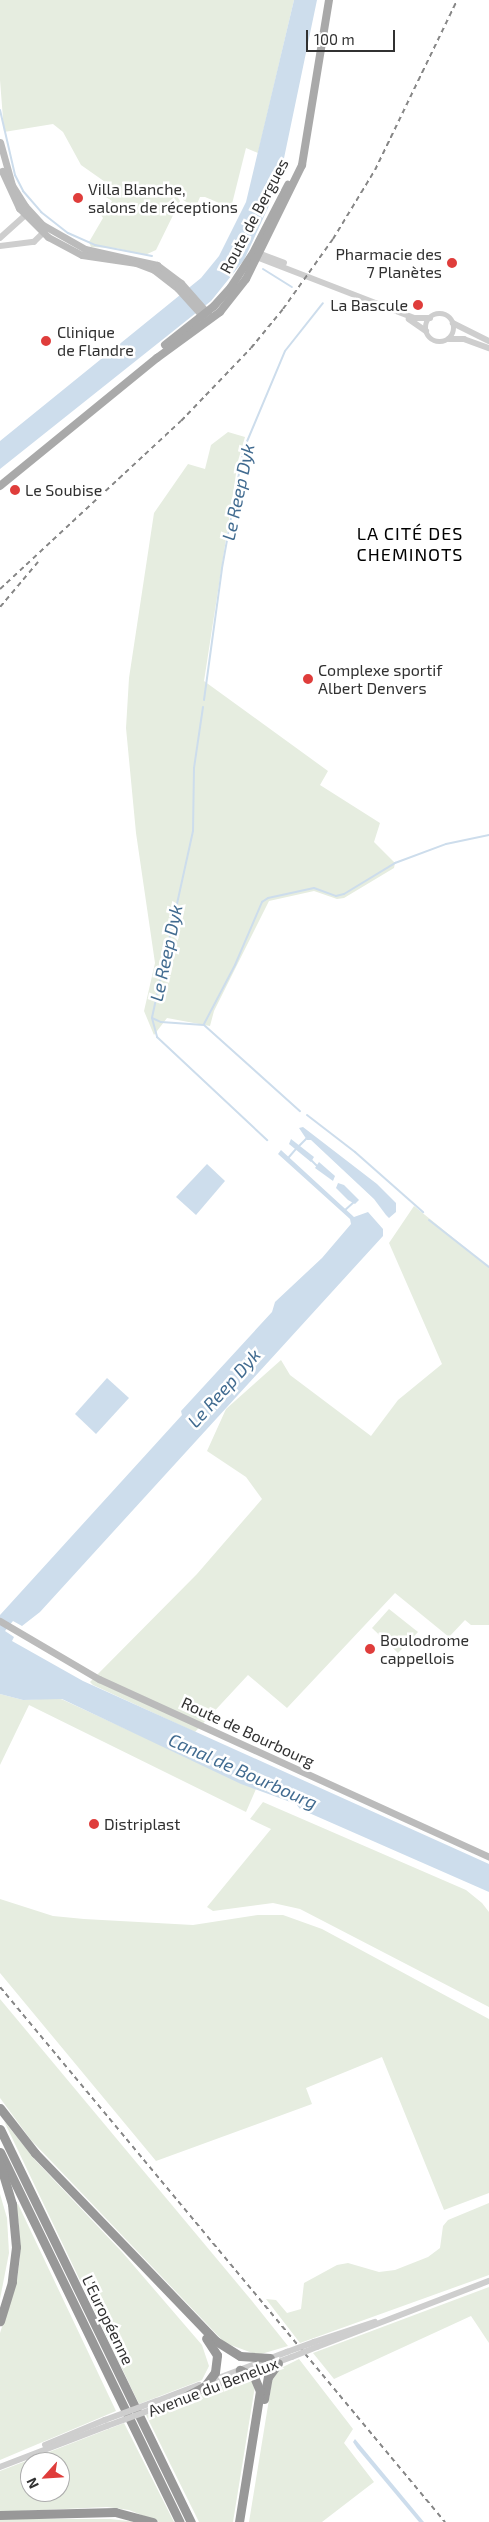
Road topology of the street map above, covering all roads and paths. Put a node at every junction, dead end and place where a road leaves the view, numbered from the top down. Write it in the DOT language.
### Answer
graph roads {
  1 [pos="329,0"];
  2 [pos="0,142"];
  3 [pos="0,161"];
  4 [pos="27,214"];
  5 [pos="45,231"];
  6 [pos="0,238"];
  7 [pos="0,246"];
  8 [pos="256,254"];
  9 [pos="385,307"];
  10 [pos="205,315"];
  11 [pos="430,318"];
  12 [pos="453,323"];
  13 [pos="426,331"];
  14 [pos="449,339"];
  15 [pos="489,341"];
  16 [pos="489,348"];
  17 [pos="0,486"];
  18 [pos="0,1621"];
  19 [pos="489,1857"];
  20 [pos="0,2108"];
  21 [pos="0,2129"];
  22 [pos="0,2152"];
  23 [pos="0,2164"];
  24 [pos="116,2238"];
  25 [pos="489,2281"];
  26 [pos="0,2321"];
  27 [pos="274,2361"];
  28 [pos="240,2370"];
  29 [pos="250,2373"];
  30 [pos="209,2382"];
  31 [pos="181,2398"];
  32 [pos="158,2404"];
  33 [pos="106,2423"];
  34 [pos="0,2463"];
  35 [pos="0,2467"];
  36 [pos="0,2515"];
  37 [pos="153,2522"];
  38 [pos="180,2522"];
  39 [pos="191,2522"];
  40 [pos="239,2522"];
  41 [pos="243,2522"];
  1 -- 8 [label="main road, Route de Bergues"];
  2 -- 4 [label="main road"];
  3 -- 4 [label="main road"];
  4 -- 5 [label="main road"];
  4 -- 6 [label="street"];
  5 -- 7 [label="street"];
  5 -- 10 [label="main road"];
  8 -- 9 [label="street"];
  8 -- 10 [label="main road, Route de Bergues"];
  9 -- 11 [label="street"];
  9 -- 13 [label="street"];
  10 -- 17 [label="main road, Route de Bergues"];
  11 -- 12 [label="street"];
  11 -- 13 [label="street"];
  12 -- 14 [label="street"];
  12 -- 15 [label="street"];
  13 -- 14 [label="street"];
  14 -- 16 [label="street"];
  18 -- 19 [label="main road, Route de Bourbourg"];
  20 -- 24 [label="highway"];
  21 -- 39 [label="highway, L'Européenne"];
  22 -- 38 [label="highway, L'Européenne"];
  23 -- 26 [label="highway"];
  24 -- 27 [label="highway"];
  24 -- 30 [label="highway"];
  25 -- 27 [label="street, Avenue du Benelux, bridge"];
  27 -- 28 [label="street, Avenue du Benelux"];
  27 -- 29 [label="street, Avenue du Benelux"];
  27 -- 41 [label="highway"];
  28 -- 29 [label="highway"];
  28 -- 30 [label="street, Avenue du Benelux"];
  29 -- 31 [label="street, Avenue du Benelux"];
  29 -- 40 [label="highway"];
  30 -- 31 [label="highway"];
  30 -- 32 [label="street, Avenue du Benelux"];
  31 -- 32 [label="street, Avenue du Benelux"];
  32 -- 33 [label="street, Avenue du Benelux, bridge"];
  33 -- 34 [label="street, Avenue du Benelux"];
  33 -- 35 [label="street, Avenue du Benelux"];
  36 -- 37 [label="highway"];
}
